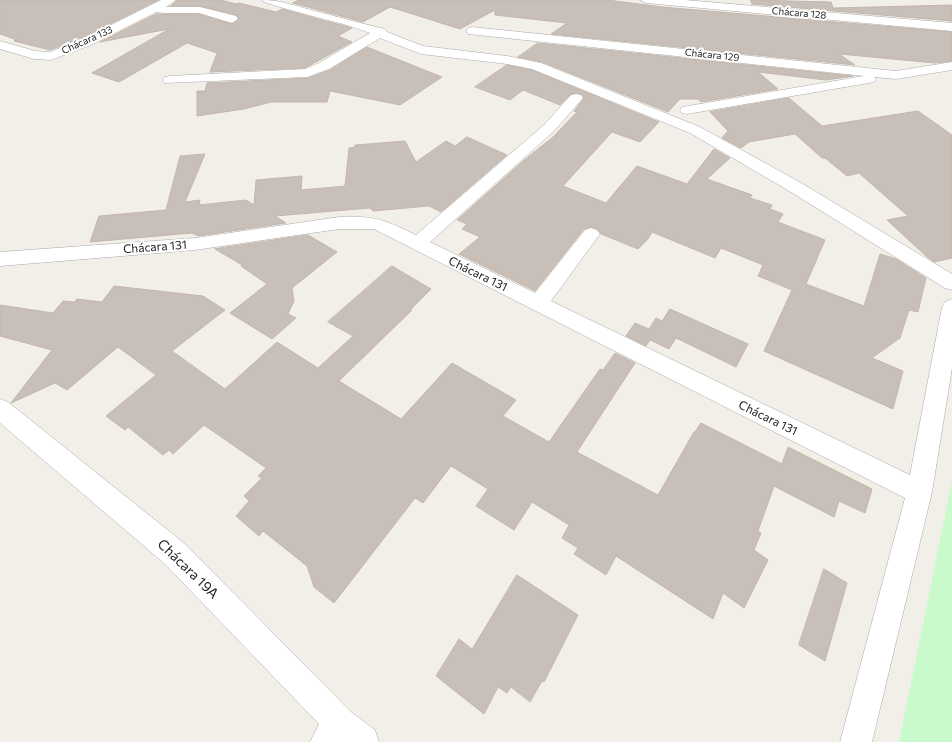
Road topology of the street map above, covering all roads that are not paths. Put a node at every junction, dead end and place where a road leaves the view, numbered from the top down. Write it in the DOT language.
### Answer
graph roads {
  1 [pos="170,0"];
  2 [pos="268,0"];
  3 [pos="646,0"];
  4 [pos="155,8"];
  5 [pos="232,19"];
  6 [pos="952,27"];
  7 [pos="472,31"];
  8 [pos="381,32"];
  9 [pos="0,45"];
  10 [pos="952,66"];
  11 [pos="896,74"];
  12 [pos="170,80"];
  13 [pos="576,98"];
  14 [pos="687,110"];
  15 [pos="591,234"];
  16 [pos="417,244"];
  17 [pos="0,259"];
  18 [pos="952,283"];
  19 [pos="538,304"];
  20 [pos="952,307"];
  21 [pos="0,409"];
  22 [pos="919,492"];
  23 [pos="343,736"];
  24 [pos="856,742"];
  1 -- 4 [label="street, Chácara 133"];
  2 -- 8 [label="street"];
  3 -- 6 [label="street, Chácara 128"];
  4 -- 5 [label="street"];
  4 -- 9 [label="street, Chácara 133"];
  7 -- 11 [label="street, Chácara 129"];
  8 -- 12 [label="street"];
  8 -- 18 [label="street"];
  10 -- 11 [label="street, Chácara 129"];
  11 -- 14 [label="street"];
  13 -- 16 [label="street"];
  15 -- 19 [label="street"];
  16 -- 17 [label="street, Chácara 131"];
  16 -- 19 [label="street, Chácara 131"];
  19 -- 22 [label="street, Chácara 131"];
  20 -- 22 [label="street"];
  21 -- 23 [label="street, Chácara 19A"];
  22 -- 24 [label="street"];
}
